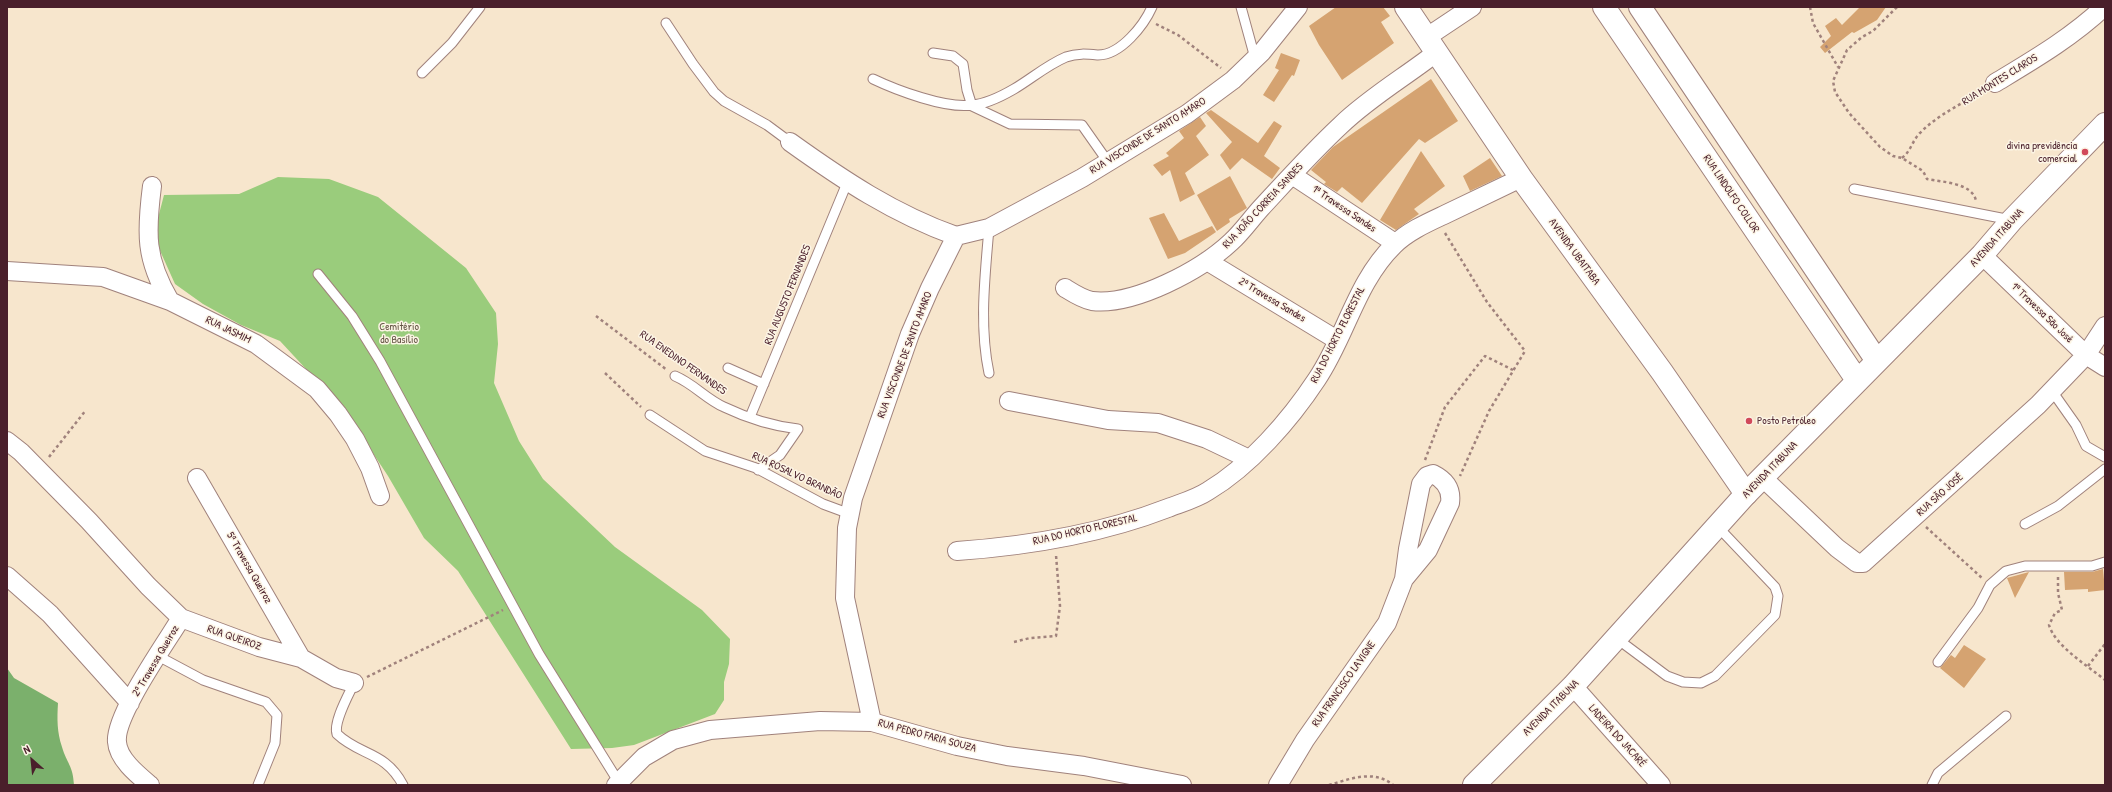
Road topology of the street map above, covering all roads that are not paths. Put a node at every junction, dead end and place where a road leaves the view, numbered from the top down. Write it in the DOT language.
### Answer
graph roads {
  1 [pos="480,7"];
  2 [pos="1152,7"];
  3 [pos="1241,7"];
  4 [pos="1298,7"];
  5 [pos="1406,7"];
  6 [pos="1472,7"];
  7 [pos="1604,7"];
  8 [pos="1640,7"];
  9 [pos="2104,7"];
  10 [pos="666,23"];
  11 [pos="1432,44"];
  12 [pos="933,53"];
  13 [pos="1255,58"];
  14 [pos="422,73"];
  15 [pos="873,79"];
  16 [pos="1995,83"];
  17 [pos="972,106"];
  18 [pos="2105,124"];
  19 [pos="790,142"];
  20 [pos="1108,162"];
  21 [pos="1292,176"];
  22 [pos="1521,178"];
  23 [pos="847,183"];
  24 [pos="152,186"];
  25 [pos="1854,189"];
  26 [pos="2012,220"];
  27 [pos="989,228"];
  28 [pos="956,236"];
  29 [pos="1395,243"];
  30 [pos="1982,255"];
  31 [pos="1207,261"];
  32 [pos="7,271"];
  33 [pos="318,274"];
  34 [pos="1065,288"];
  35 [pos="170,301"];
  36 [pos="2105,326"];
  37 [pos="1337,340"];
  38 [pos="2086,354"];
  39 [pos="1876,360"];
  40 [pos="2105,367"];
  41 [pos="728,368"];
  42 [pos="989,373"];
  43 [pos="675,376"];
  44 [pos="1857,380"];
  45 [pos="764,384"];
  46 [pos="2052,391"];
  47 [pos="1009,401"];
  48 [pos="650,416"];
  49 [pos="750,416"];
  50 [pos="7,441"];
  51 [pos="2105,457"];
  52 [pos="1249,459"];
  53 [pos="2105,469"];
  54 [pos="758,470"];
  55 [pos="196,478"];
  56 [pos="1763,478"];
  57 [pos="1746,494"];
  58 [pos="380,496"];
  59 [pos="850,514"];
  60 [pos="2026,524"];
  61 [pos="1717,526"];
  62 [pos="957,551"];
  63 [pos="2105,562"];
  64 [pos="7,576"];
  65 [pos="1404,579"];
  66 [pos="181,618"];
  67 [pos="1616,638"];
  68 [pos="158,656"];
  69 [pos="301,658"];
  70 [pos="1938,662"];
  71 [pos="354,682"];
  72 [pos="1573,686"];
  73 [pos="130,703"];
  74 [pos="2006,716"];
  75 [pos="872,722"];
  76 [pos="617,783"];
  77 [pos="150,785"];
  78 [pos="258,785"];
  79 [pos="403,785"];
  80 [pos="1182,785"];
  81 [pos="1278,785"];
  82 [pos="1474,785"];
  83 [pos="1661,785"];
  84 [pos="1932,785"];
  1 -- 14 [label="lane"];
  2 -- 17 [label="lane"];
  3 -- 13 [label="lane"];
  4 -- 13 [label="street, RUA VISCONDE DE SANTO AMARO"];
  5 -- 11 [label="main road, AVENIDA UBAITABA"];
  6 -- 11 [label="street, RUA JOÃO CORREIA SANDES"];
  7 -- 44 [label="main road, RUA LINDOLFO COLLOR"];
  8 -- 39 [label="main road"];
  9 -- 16 [label="street, RUA MONTES CLAROS"];
  10 -- 19 [label="lane"];
  11 -- 21 [label="street, RUA JOÃO CORREIA SANDES"];
  11 -- 22 [label="main road, AVENIDA UBAITABA"];
  12 -- 17 [label="lane"];
  13 -- 20 [label="street, RUA VISCONDE DE SANTO AMARO"];
  15 -- 17 [label="lane"];
  17 -- 20 [label="lane"];
  18 -- 26 [label="main road, AVENIDA ITABUNA"];
  19 -- 23 [label="street"];
  20 -- 27 [label="street, RUA VISCONDE DE SANTO AMARO"];
  21 -- 29 [label="street, 1ª Travessa Sandes"];
  21 -- 31 [label="street, RUA JOÃO CORREIA SANDES"];
  22 -- 29 [label="street, RUA DO HORTO FLORESTAL"];
  22 -- 57 [label="main road, AVENIDA UBAITABA"];
  23 -- 28 [label="street"];
  23 -- 45 [label="lane, RUA AUGUSTO FERNANDES"];
  24 -- 35 [label="street"];
  25 -- 26 [label="lane"];
  26 -- 30 [label="main road, AVENIDA ITABUNA"];
  27 -- 28 [label="street, RUA VISCONDE DE SANTO AMARO"];
  27 -- 42 [label="lane"];
  28 -- 59 [label="street, RUA VISCONDE DE SANTO AMARO"];
  29 -- 37 [label="street, RUA DO HORTO FLORESTAL"];
  30 -- 38 [label="street, 1ª Travessa São José"];
  30 -- 39 [label="main road, AVENIDA ITABUNA"];
  31 -- 34 [label="street, RUA JOÃO CORREIA SANDES"];
  31 -- 37 [label="street, 2ª Travessa Sandes"];
  32 -- 35 [label="street, RUA JASMIM"];
  33 -- 76 [label="lane"];
  35 -- 58 [label="street, RUA JASMIM"];
  36 -- 38 [label="street, RUA SÃO JOSÉ"];
  37 -- 52 [label="street, RUA DO HORTO FLORESTAL"];
  38 -- 40 [label="street, 1ª Travessa São José"];
  38 -- 46 [label="street, RUA SÃO JOSÉ"];
  39 -- 44 [label="main road, AVENIDA ITABUNA"];
  41 -- 45 [label="lane"];
  43 -- 49 [label="lane, RUA ENEDINO FERNANDES"];
  44 -- 56 [label="main road, AVENIDA ITABUNA"];
  45 -- 49 [label="lane, RUA AUGUSTO FERNANDES"];
  46 -- 51 [label="lane"];
  46 -- 56 [label="street, RUA SÃO JOSÉ"];
  47 -- 52 [label="street"];
  48 -- 54 [label="lane, RUA ROSALVO BRANDÃO"];
  49 -- 54 [label="lane, RUA ENEDINO FERNANDES"];
  50 -- 66 [label="street, RUA QUEIROZ"];
  52 -- 62 [label="street, RUA DO HORTO FLORESTAL"];
  53 -- 60 [label="lane"];
  54 -- 59 [label="lane, RUA ROSALVO BRANDÃO"];
  55 -- 69 [label="street, 5ª Travessa Queiroz"];
  56 -- 57 [label="main road, AVENIDA ITABUNA"];
  57 -- 61 [label="main road, AVENIDA ITABUNA"];
  59 -- 75 [label="street, RUA VISCONDE DE SANTO AMARO"];
  61 -- 67 [label="main road, AVENIDA ITABUNA"];
  61 -- 67 [label="lane"];
  63 -- 70 [label="lane"];
  64 -- 73 [label="street"];
  65 -- 65 [label="street, RUA FRANCISCO LAVIGNE"];
  65 -- 81 [label="street, RUA FRANCISCO LAVIGNE"];
  66 -- 68 [label="street, 2ª Travessa Queiroz"];
  66 -- 69 [label="street, RUA QUEIROZ"];
  67 -- 72 [label="main road, AVENIDA ITABUNA"];
  68 -- 73 [label="street, 2ª Travessa Queiroz"];
  68 -- 78 [label="lane"];
  69 -- 71 [label="street, RUA QUEIROZ"];
  71 -- 79 [label="lane"];
  72 -- 82 [label="main road, AVENIDA ITABUNA"];
  72 -- 83 [label="street, LADEIRA DO JACARÉ"];
  73 -- 77 [label="street, 2ª Travessa Queiroz"];
  74 -- 84 [label="lane"];
  75 -- 76 [label="street, RUA PEDRO FARIA SOUZA"];
  75 -- 80 [label="street, RUA PEDRO FARIA SOUZA"];
}
